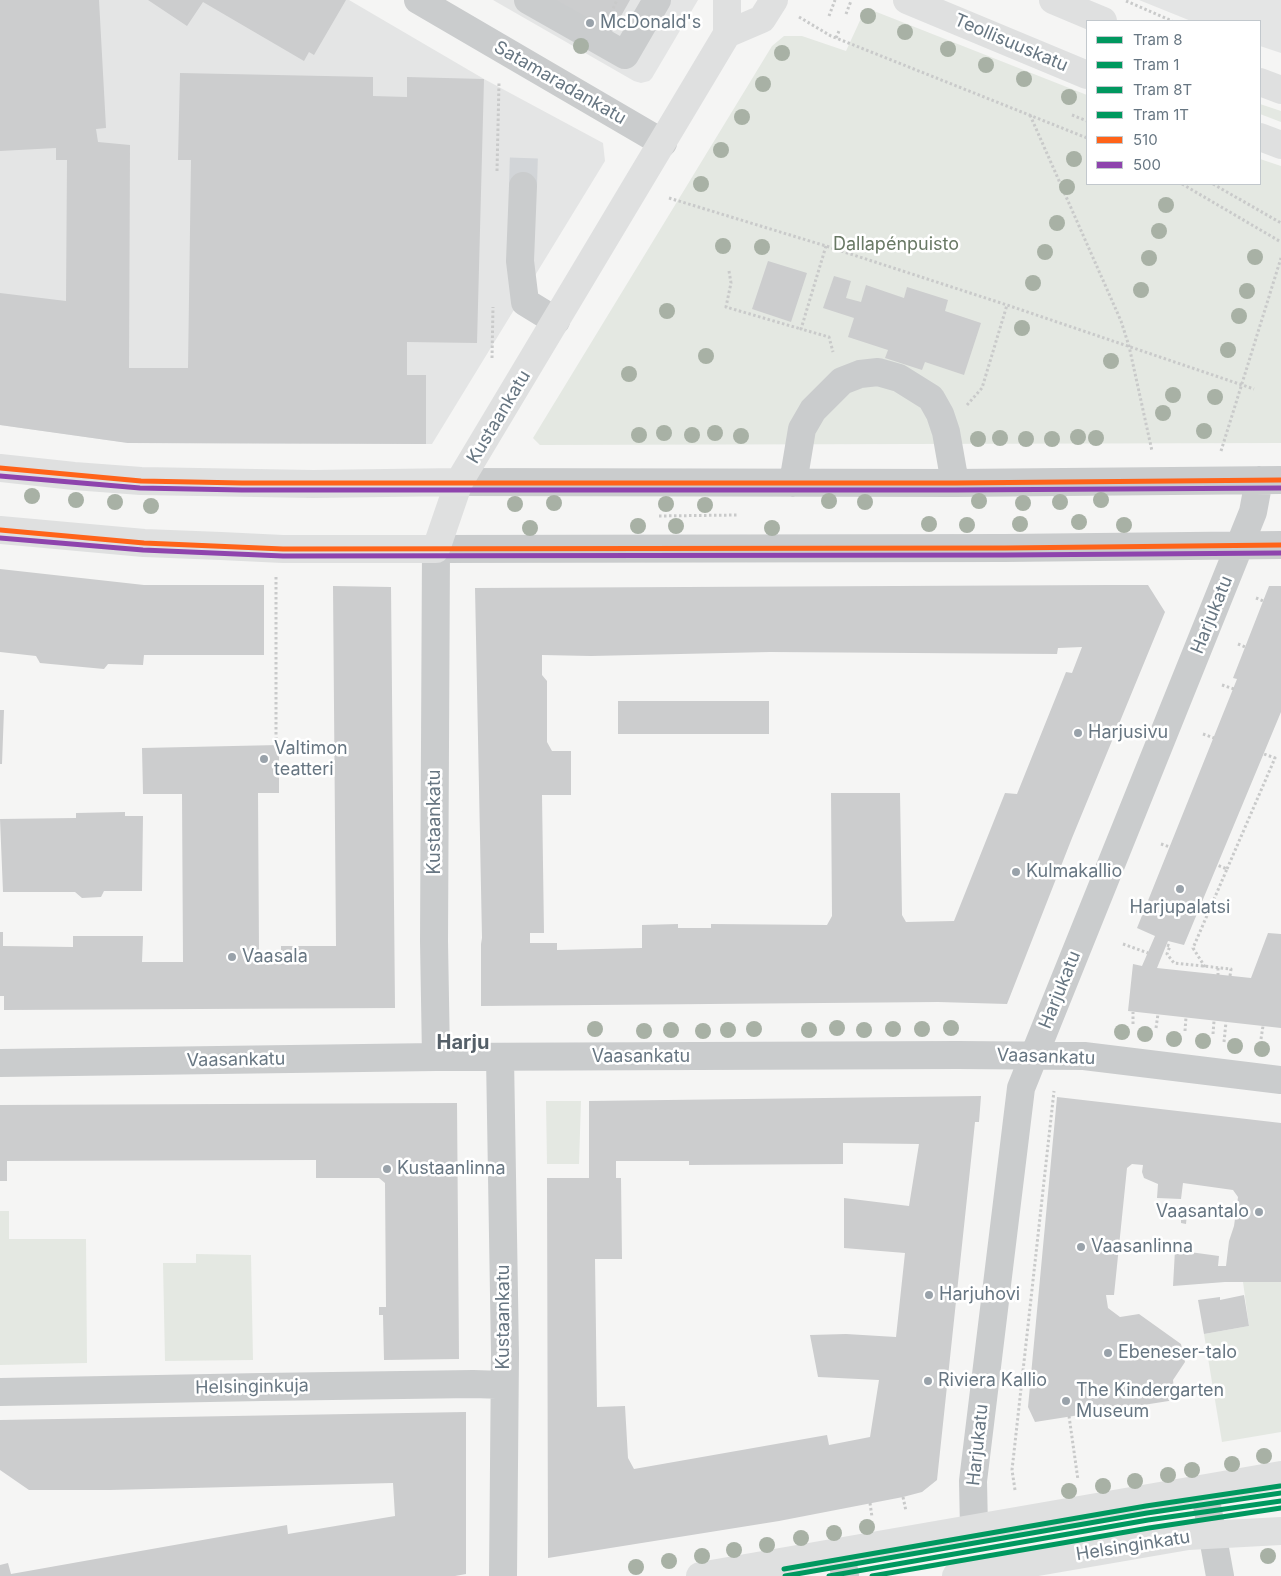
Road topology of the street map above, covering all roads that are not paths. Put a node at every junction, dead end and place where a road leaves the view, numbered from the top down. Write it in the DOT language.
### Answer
graph roads {
  1 [pos="418,0"];
  2 [pos="528,0"];
  3 [pos="657,0"];
  4 [pos="727,0"];
  5 [pos="774,0"];
  6 [pos="907,0"];
  7 [pos="1053,0"];
  8 [pos="1101,20"];
  9 [pos="727,34"];
  10 [pos="1086,75"];
  11 [pos="1261,82"];
  12 [pos="1281,90"];
  13 [pos="1261,137"];
  14 [pos="663,143"];
  15 [pos="1281,145"];
  16 [pos="523,186"];
  17 [pos="556,321"];
  18 [pos="0,468"];
  19 [pos="1270,480"];
  20 [pos="459,482"];
  21 [pos="794,483"];
  22 [pos="955,483"];
  23 [pos="0,530"];
  24 [pos="1240,545"];
  25 [pos="1281,545"];
  26 [pos="436,549"];
  27 [pos="1034,1056"];
  28 [pos="436,1057"];
  29 [pos="500,1057"];
  30 [pos="0,1063"];
  31 [pos="1281,1080"];
  32 [pos="504,1385"];
  33 [pos="0,1392"];
  34 [pos="1281,1475"];
  35 [pos="1204,1488"];
  36 [pos="974,1528"];
  37 [pos="1281,1531"];
  38 [pos="1212,1534"];
  39 [pos="843,1564"];
  40 [pos="503,1576"];
  41 [pos="700,1576"];
  42 [pos="956,1576"];
  43 [pos="1220,1576"];
  1 -- 14 [label="street, Satamaradankatu"];
  2 -- 3 [label="street"];
  4 -- 9 [label="main road"];
  5 -- 9 [label="main road"];
  6 -- 10 [label="main road, Teollisuuskatu"];
  7 -- 8 [label="main road"];
  9 -- 14 [label="main road, Kustaankatu"];
  11 -- 12 [label="main road"];
  13 -- 15 [label="main road"];
  14 -- 17 [label="main road, Kustaankatu"];
  16 -- 17 [label="street"];
  17 -- 20 [label="main road, Kustaankatu"];
  18 -- 20 [label="main road"];
  19 -- 22 [label="street"];
  19 -- 24 [label="street, Harjukatu"];
  20 -- 21 [label="street"];
  20 -- 26 [label="main road, Kustaankatu"];
  21 -- 22 [label="street"];
  21 -- 22 [label="street"];
  23 -- 26 [label="main road"];
  24 -- 25 [label="street"];
  24 -- 26 [label="street"];
  24 -- 27 [label="street, Harjukatu"];
  26 -- 28 [label="street, Kustaankatu"];
  27 -- 29 [label="street, Vaasankatu"];
  27 -- 31 [label="street, Vaasankatu"];
  27 -- 36 [label="street, Harjukatu"];
  28 -- 29 [label="street, Vaasankatu"];
  28 -- 30 [label="street, Vaasankatu"];
  29 -- 32 [label="street, Kustaankatu"];
  32 -- 33 [label="street, Helsinginkuja"];
  32 -- 40 [label="street, Kustaankatu"];
  34 -- 35 [label="main road"];
  35 -- 36 [label="main road"];
  35 -- 38 [label="street"];
  36 -- 39 [label="main road"];
  37 -- 38 [label="main road, Helsinginkatu"];
  38 -- 42 [label="main road, Helsinginkatu"];
  38 -- 43 [label="street"];
  39 -- 41 [label="main road"];
}
